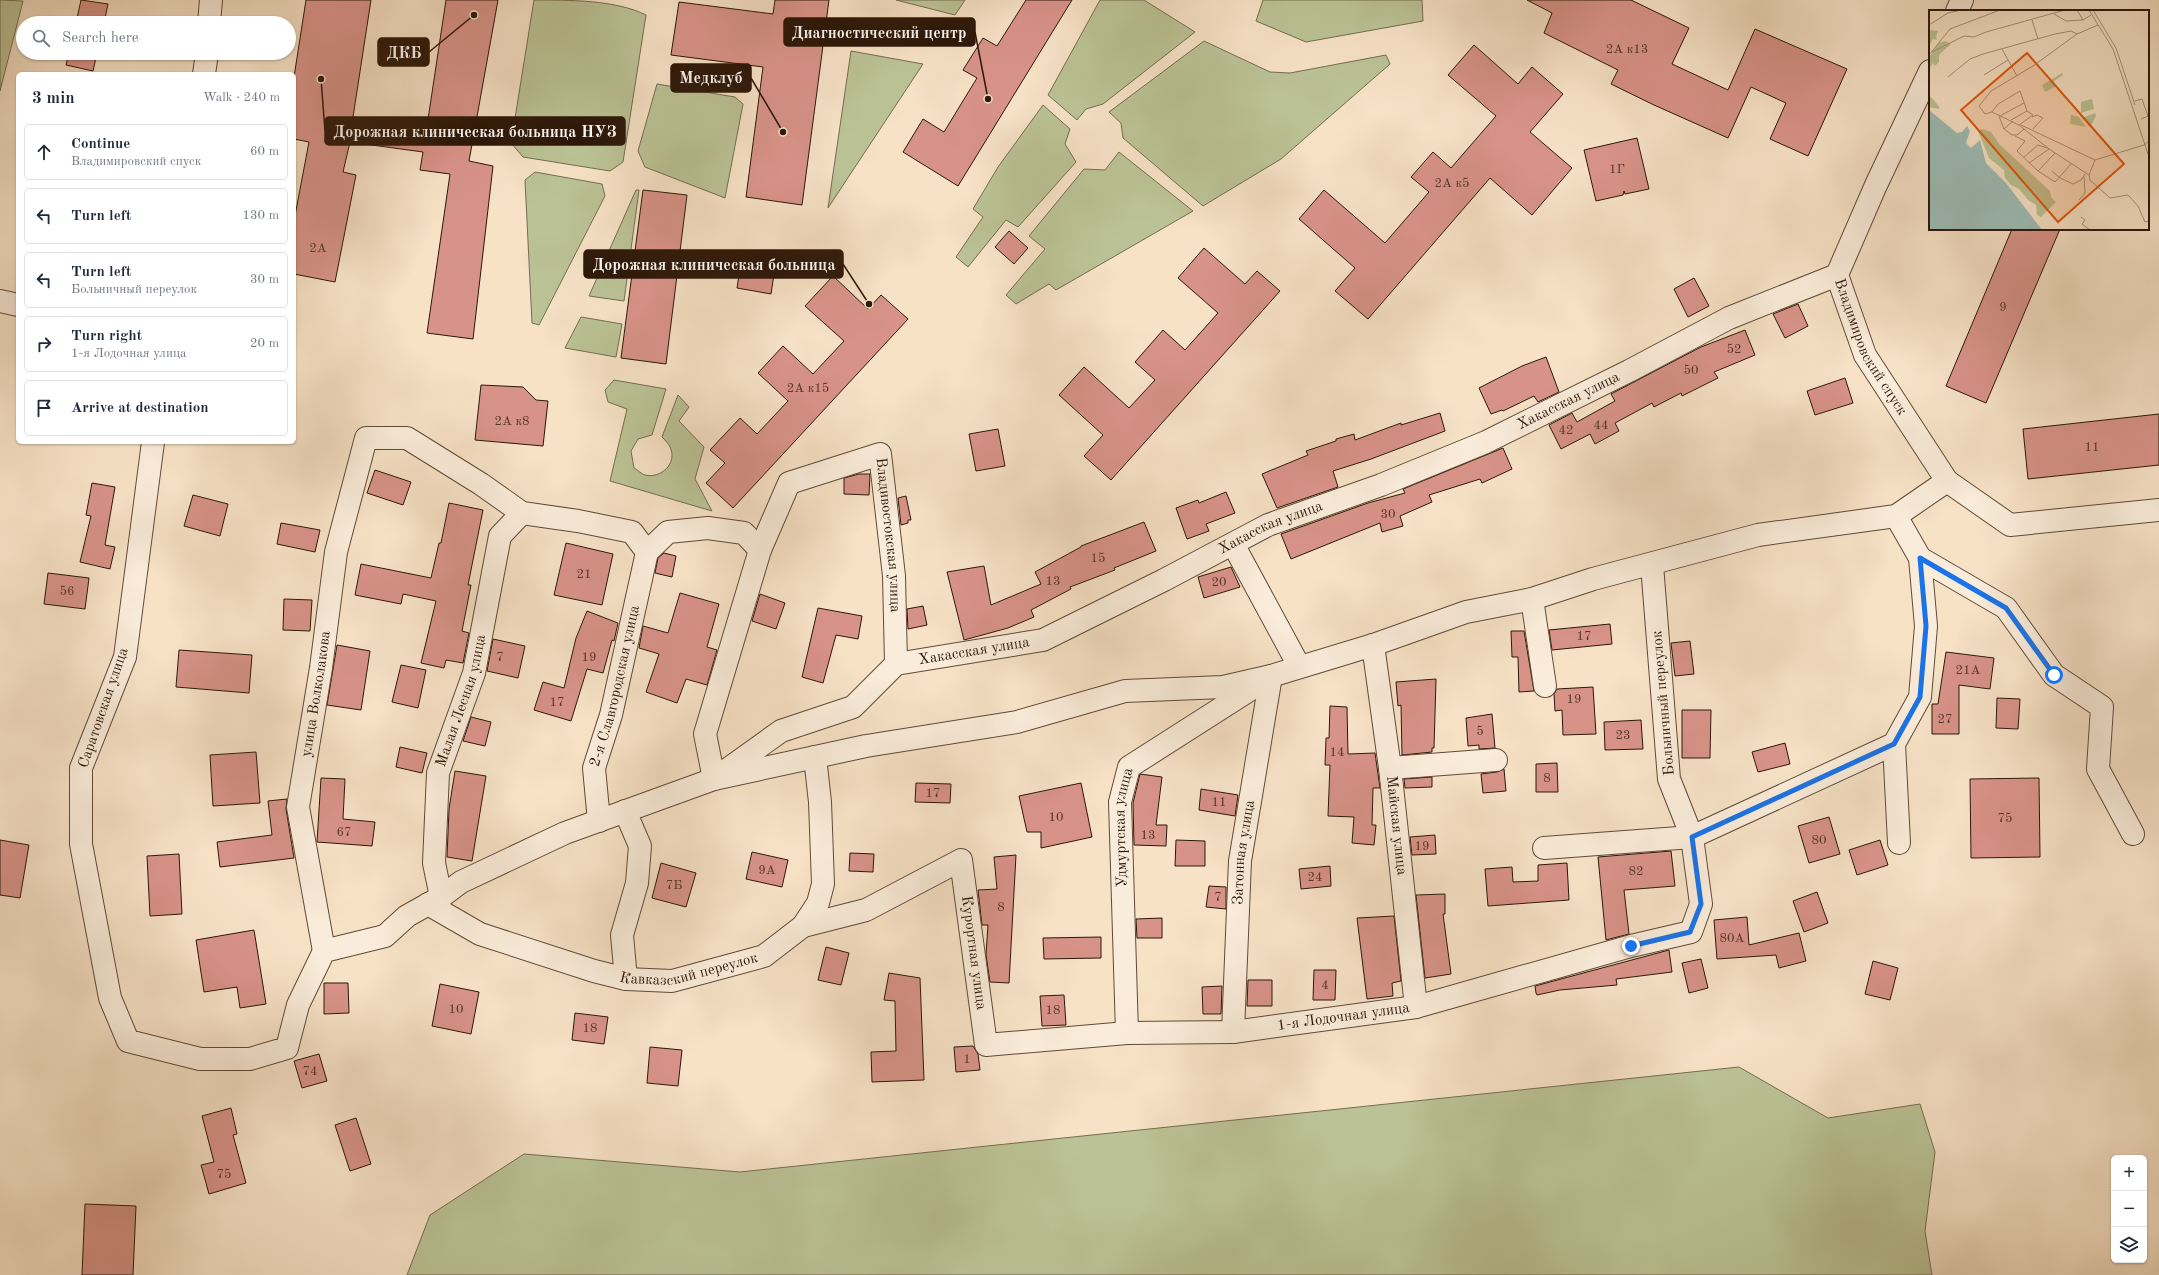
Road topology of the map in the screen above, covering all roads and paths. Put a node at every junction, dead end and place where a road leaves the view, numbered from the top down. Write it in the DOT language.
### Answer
graph roads {
  1 [pos="210,0"];
  2 [pos="1962,0"];
  3 [pos="1957,10"];
  4 [pos="209,16"];
  5 [pos="206,60"];
  6 [pos="204,72"];
  7 [pos="1929,73"];
  8 [pos="1837,275"];
  9 [pos="0,301"];
  10 [pos="16,305"];
  11 [pos="153,444"];
  12 [pos="1947,482"];
  13 [pos="2159,510"];
  14 [pos="522,513"];
  15 [pos="1896,516"];
  16 [pos="1233,544"];
  17 [pos="760,550"];
  18 [pos="647,552"];
  19 [pos="1920,558"];
  20 [pos="1652,565"];
  21 [pos="1532,599"];
  22 [pos="1373,645"];
  23 [pos="896,664"];
  24 [pos="1299,666"];
  25 [pos="1271,676"];
  26 [pos="1545,686"];
  27 [pos="1894,744"];
  28 [pos="815,757"];
  29 [pos="1496,760"];
  30 [pos="1390,768"];
  31 [pos="714,779"];
  32 [pos="625,811"];
  33 [pos="599,821"];
  34 [pos="2133,834"];
  35 [pos="1692,837"];
  36 [pos="1899,843"];
  37 [pos="1544,848"];
  38 [pos="434,900"];
  39 [pos="803,926"];
  40 [pos="1690,932"];
  41 [pos="324,951"];
  42 [pos="626,979"];
  43 [pos="1416,1007"];
  44 [pos="1233,1032"];
  45 [pos="1126,1033"];
  46 [pos="986,1045"];
  1 -- 4 [label="street"];
  2 -- 3 [label="street"];
  5 -- 6 [label="street"];
  7 -- 8 [label="street, Владимировский спуск"];
  8 -- 12 [label="street, Владимировский спуск"];
  8 -- 16 [label="street, Хакасская улица"];
  9 -- 10 [label="street"];
  11 -- 41 [label="street, Саратовская улица"];
  12 -- 13 [label="street, Владимировский спуск"];
  12 -- 15 [label="street"];
  14 -- 18 [label="street"];
  14 -- 38 [label="street, Малая Лесная улица"];
  14 -- 41 [label="street, улица Волколакова"];
  15 -- 19 [label="street"];
  15 -- 20 [label="street"];
  16 -- 23 [label="street, Хакасская улица"];
  16 -- 24 [label="street"];
  17 -- 18 [label="street"];
  17 -- 23 [label="street, Владивостокская улица"];
  17 -- 31 [label="street"];
  18 -- 33 [label="street, 2-я Славгородская улица"];
  19 -- 27 [label="street"];
  19 -- 34 [label="street"];
  20 -- 21 [label="street"];
  20 -- 35 [label="street, Больничный переулок"];
  21 -- 22 [label="street"];
  21 -- 26 [label="street"];
  22 -- 24 [label="street"];
  22 -- 30 [label="street, Майская улица"];
  23 -- 31 [label="street"];
  24 -- 25 [label="street"];
  25 -- 28 [label="street"];
  25 -- 44 [label="street, Затонная улица"];
  25 -- 45 [label="street, Удмуртская улица"];
  27 -- 35 [label="street"];
  27 -- 36 [label="street"];
  28 -- 31 [label="street"];
  28 -- 39 [label="street, Кавказский переулок"];
  29 -- 30 [label="street"];
  30 -- 43 [label="street, Майская улица"];
  31 -- 32 [label="street"];
  32 -- 33 [label="street"];
  32 -- 42 [label="street"];
  33 -- 38 [label="street"];
  35 -- 37 [label="street"];
  35 -- 40 [label="street, Больничный переулок"];
  38 -- 41 [label="street"];
  38 -- 42 [label="street, Кавказский переулок"];
  39 -- 42 [label="street, Кавказский переулок"];
  39 -- 46 [label="street, Курортная улица"];
  40 -- 43 [label="street, 1-я Лодочная улица"];
  43 -- 44 [label="street, 1-я Лодочная улица"];
  44 -- 45 [label="street, 1-я Лодочная улица"];
  45 -- 46 [label="street, 1-я Лодочная улица"];
}
